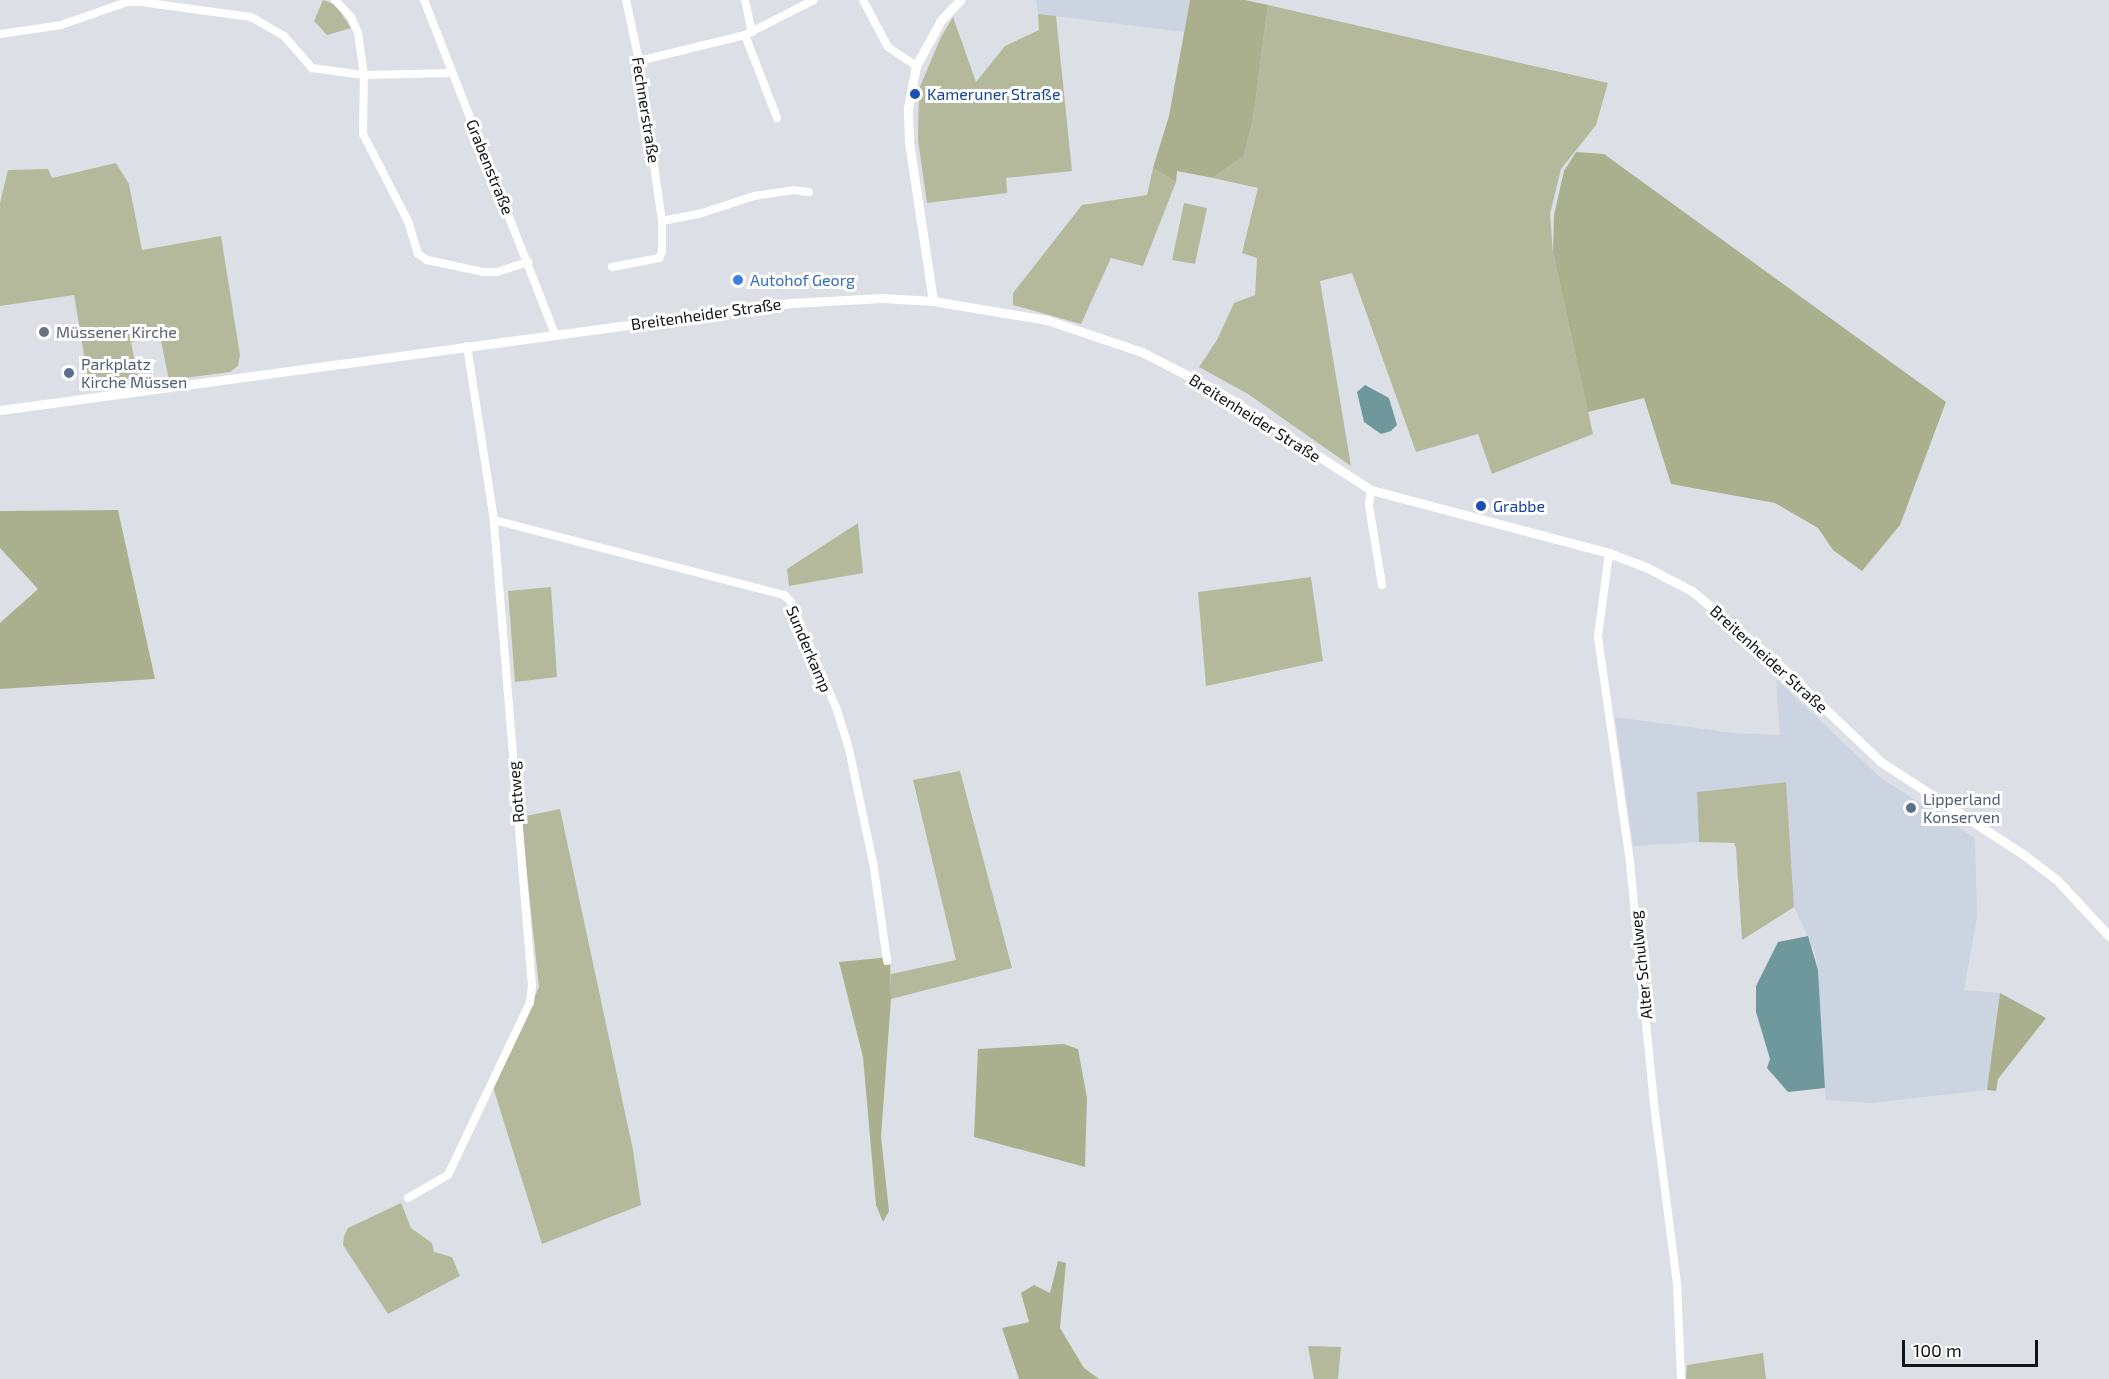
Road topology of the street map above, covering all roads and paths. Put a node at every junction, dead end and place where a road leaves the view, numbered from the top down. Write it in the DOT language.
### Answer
graph roads {
  1 [pos="335,0"];
  2 [pos="424,0"];
  3 [pos="626,0"];
  4 [pos="745,0"];
  5 [pos="814,0"];
  6 [pos="862,0"];
  7 [pos="960,0"];
  8 [pos="748,33"];
  9 [pos="0,34"];
  10 [pos="639,61"];
  11 [pos="916,66"];
  12 [pos="452,73"];
  13 [pos="364,75"];
  14 [pos="777,118"];
  15 [pos="809,192"];
  16 [pos="662,221"];
  17 [pos="528,262"];
  18 [pos="612,267"];
  19 [pos="933,301"];
  20 [pos="555,334"];
  21 [pos="467,346"];
  22 [pos="0,410"];
  23 [pos="1371,490"];
  24 [pos="494,520"];
  25 [pos="1609,553"];
  26 [pos="1382,585"];
  27 [pos="2109,936"];
  28 [pos="887,961"];
  29 [pos="408,1198"];
  30 [pos="1681,1379"];
  1 -- 13 [label="street"];
  2 -- 12 [label="street, Grabenstraße"];
  3 -- 10 [label="street, Fechnerstraße"];
  4 -- 8 [label="street"];
  5 -- 8 [label="street"];
  6 -- 11 [label="street"];
  7 -- 11 [label="street"];
  8 -- 10 [label="street"];
  8 -- 14 [label="street"];
  9 -- 13 [label="street"];
  10 -- 16 [label="street, Fechnerstraße"];
  11 -- 19 [label="street"];
  12 -- 13 [label="street"];
  12 -- 17 [label="street, Grabenstraße"];
  13 -- 17 [label="street"];
  15 -- 16 [label="street"];
  16 -- 18 [label="street, Fechnerstraße"];
  17 -- 20 [label="street, Grabenstraße"];
  19 -- 20 [label="street, Breitenheider Straße"];
  19 -- 23 [label="street, Breitenheider Straße"];
  20 -- 21 [label="street, Breitenheider Straße"];
  21 -- 22 [label="street, Breitenheider Straße"];
  21 -- 24 [label="street, Rottweg"];
  23 -- 25 [label="street, Breitenheider Straße"];
  23 -- 26 [label="street"];
  24 -- 28 [label="street, Sunderkamp"];
  24 -- 29 [label="street, Rottweg"];
  25 -- 27 [label="street, Breitenheider Straße"];
  25 -- 30 [label="street, Alter Schulweg"];
}
